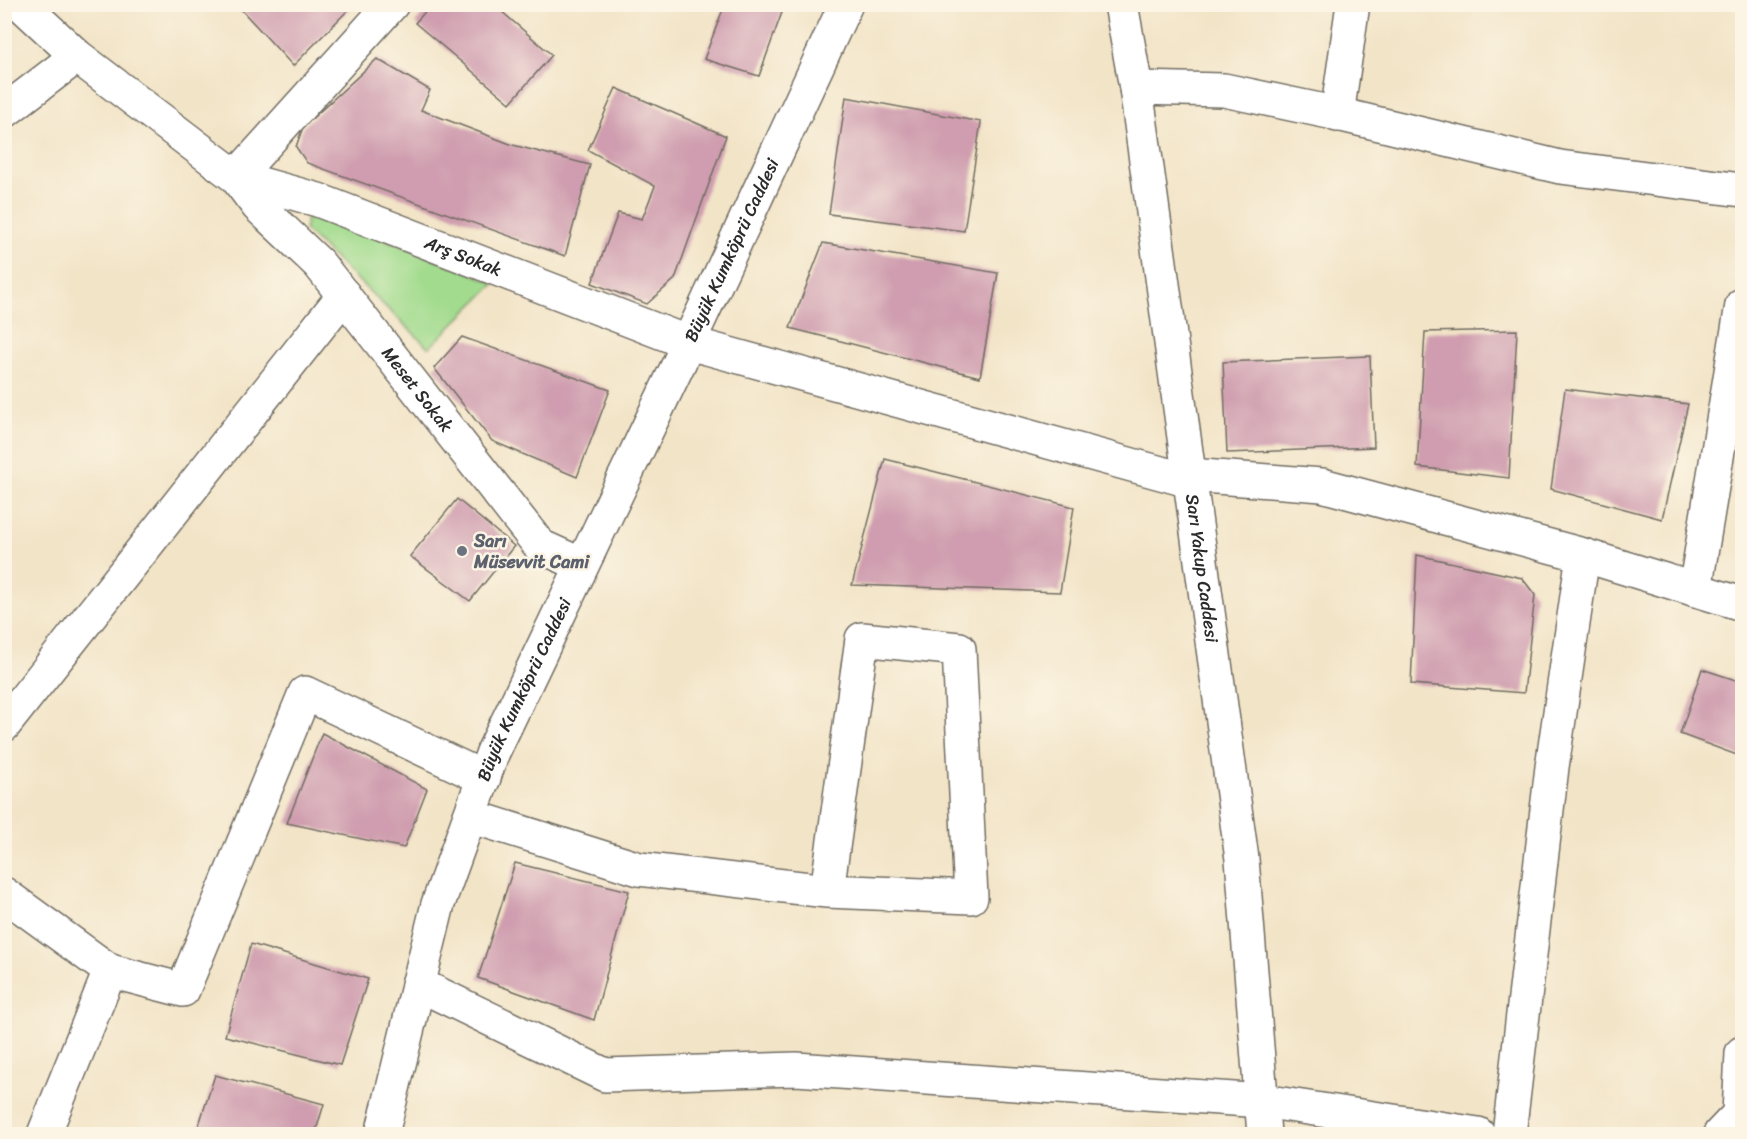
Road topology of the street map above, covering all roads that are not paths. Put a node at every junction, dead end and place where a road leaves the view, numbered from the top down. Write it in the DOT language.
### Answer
graph roads {
  1 [pos="21,4"];
  2 [pos="392,4"];
  3 [pos="846,4"];
  4 [pos="1122,4"];
  5 [pos="1353,4"];
  6 [pos="77,56"];
  7 [pos="1136,88"];
  8 [pos="4,112"];
  9 [pos="1337,115"];
  10 [pos="236,177"];
  11 [pos="1743,190"];
  12 [pos="344,295"];
  13 [pos="1743,305"];
  14 [pos="689,343"];
  15 [pos="1190,478"];
  16 [pos="1582,555"];
  17 [pos="582,565"];
  18 [pos="1695,590"];
  19 [pos="1743,604"];
  20 [pos="4,725"];
  21 [pos="484,778"];
  22 [pos="470,816"];
  23 [pos="827,891"];
  24 [pos="4,894"];
  25 [pos="110,971"];
  26 [pos="418,984"];
  27 [pos="1743,1053"];
  28 [pos="1263,1101"];
  29 [pos="44,1134"];
  30 [pos="382,1134"];
  31 [pos="1264,1134"];
  32 [pos="1478,1134"];
  33 [pos="1509,1134"];
  34 [pos="1720,1134"];
  1 -- 6 [label="street"];
  2 -- 10 [label="street"];
  3 -- 14 [label="street, Büyük Kumköprü Caddesi"];
  4 -- 7 [label="street, Sarı Yakup Caddesi"];
  5 -- 9 [label="street"];
  6 -- 8 [label="street"];
  6 -- 10 [label="street"];
  7 -- 9 [label="street"];
  7 -- 15 [label="street, Sarı Yakup Caddesi"];
  9 -- 11 [label="street"];
  10 -- 12 [label="street, Meset Sokak"];
  10 -- 14 [label="street, Arş Sokak"];
  12 -- 17 [label="street, Meset Sokak"];
  12 -- 20 [label="street"];
  13 -- 18 [label="street"];
  14 -- 15 [label="street, Arş Sokak"];
  14 -- 17 [label="street, Büyük Kumköprü Caddesi"];
  15 -- 16 [label="street, Arş Sokak"];
  15 -- 28 [label="street, Sarı Yakup Caddesi"];
  16 -- 18 [label="street, Arş Sokak"];
  16 -- 33 [label="street"];
  17 -- 21 [label="street, Büyük Kumköprü Caddesi"];
  18 -- 19 [label="street, Arş Sokak"];
  21 -- 22 [label="street, Büyük Kumköprü Caddesi"];
  21 -- 25 [label="street"];
  22 -- 23 [label="street"];
  22 -- 26 [label="street, Büyük Kumköprü Caddesi"];
  23 -- 23 [label="street"];
  24 -- 25 [label="street"];
  25 -- 29 [label="street"];
  26 -- 28 [label="street"];
  26 -- 30 [label="street, Büyük Kumköprü Caddesi"];
  27 -- 34 [label="street"];
  28 -- 31 [label="street, Sarı Yakup Caddesi"];
  28 -- 32 [label="street"];
}
